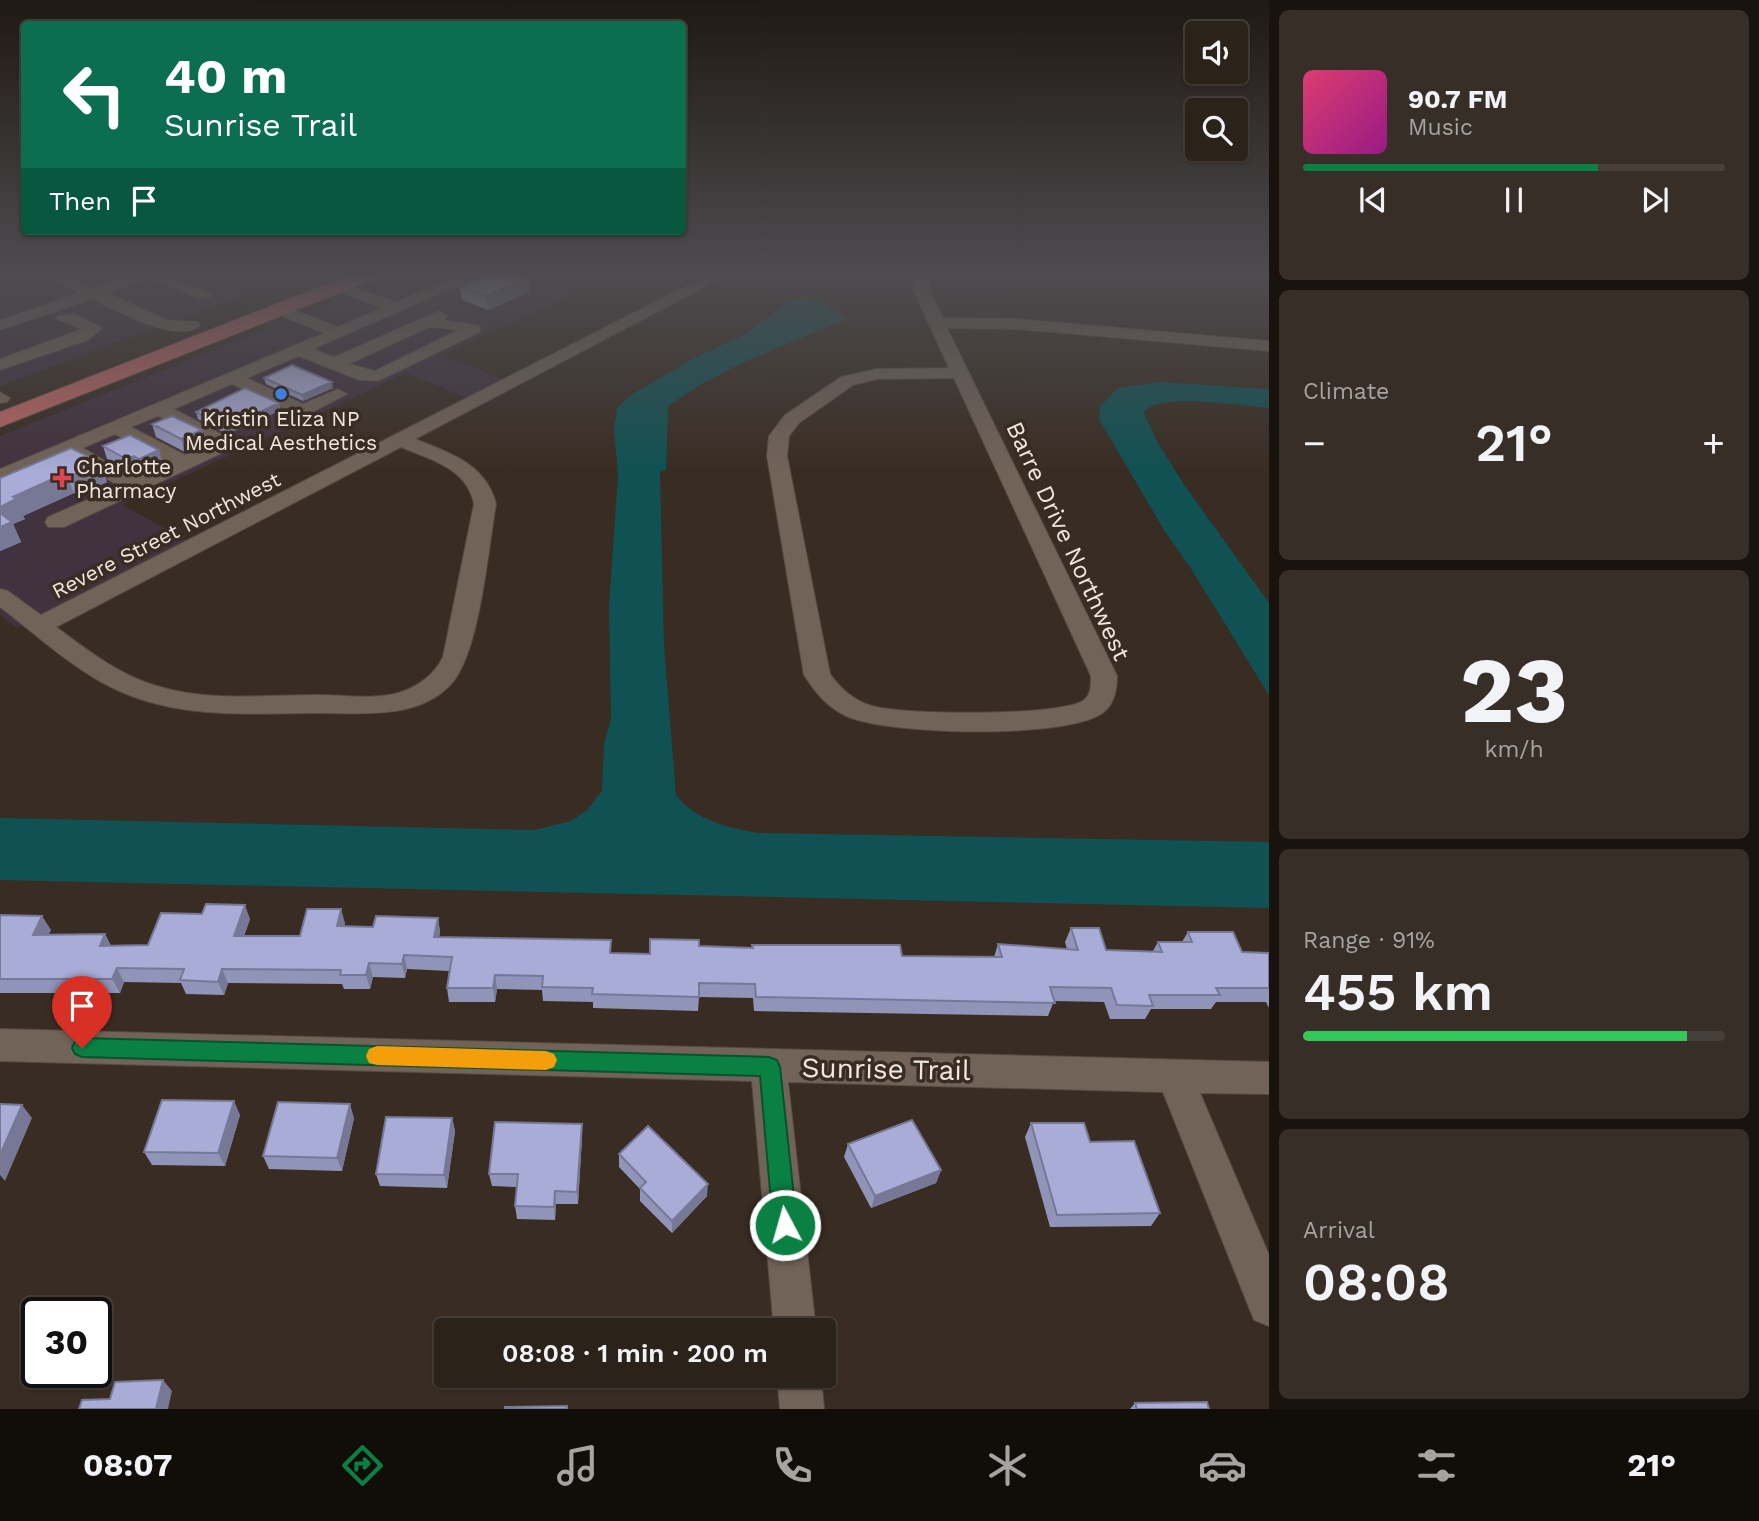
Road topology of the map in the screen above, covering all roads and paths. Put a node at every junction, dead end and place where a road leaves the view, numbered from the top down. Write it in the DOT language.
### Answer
graph roads {
  1 [pos="74,339"];
  2 [pos="158,339"];
  3 [pos="185,339"];
  4 [pos="207,339"];
  5 [pos="325,339"];
  6 [pos="390,339"];
  7 [pos="454,339"];
  8 [pos="596,339"];
  9 [pos="944,339"];
  10 [pos="1187,339"];
  11 [pos="1269,346"];
  12 [pos="300,350"];
  13 [pos="155,359"];
  14 [pos="334,364"];
  15 [pos="0,365"];
  16 [pos="960,373"];
  17 [pos="365,376"];
  18 [pos="233,378"];
  19 [pos="338,394"];
  20 [pos="0,403"];
  21 [pos="159,409"];
  22 [pos="116,427"];
  23 [pos="400,440"];
  24 [pos="67,447"];
  25 [pos="185,463"];
  26 [pos="0,476"];
  27 [pos="134,486"];
  28 [pos="55,522"];
  29 [pos="0,596"];
  30 [pos="40,625"];
  31 [pos="0,1045"];
  32 [pos="769,1067"];
  33 [pos="1175,1076"];
  34 [pos="1269,1078"];
  35 [pos="1269,1305"];
  36 [pos="794,1318"];
  37 [pos="800,1388"];
  38 [pos="802,1409"];
  1 -- 15 [label="street"];
  2 -- 20 [label="main road"];
  3 -- 13 [label="main road"];
  4 -- 13 [label="main road"];
  5 -- 12 [label="street"];
  6 -- 14 [label="street"];
  7 -- 17 [label="street"];
  8 -- 23 [label="street, Revere Street Northwest"];
  9 -- 16 [label="street, Barre Drive Northwest"];
  10 -- 11 [label="street"];
  12 -- 14 [label="street"];
  12 -- 18 [label="street"];
  13 -- 20 [label="main road"];
  14 -- 17 [label="street"];
  16 -- 16 [label="street, Barre Drive Northwest"];
  18 -- 19 [label="street"];
  18 -- 21 [label="street"];
  21 -- 22 [label="street"];
  21 -- 25 [label="street"];
  22 -- 24 [label="street"];
  22 -- 25 [label="street"];
  23 -- 30 [label="street, Revere Street Northwest"];
  23 -- 30 [label="street"];
  24 -- 26 [label="street"];
  24 -- 27 [label="street"];
  25 -- 27 [label="street"];
  27 -- 28 [label="street"];
  29 -- 30 [label="street"];
  31 -- 32 [label="street, Sunrise Trail"];
  32 -- 33 [label="street, Sunrise Trail"];
  32 -- 36 [label="street"];
  33 -- 34 [label="street, Sunrise Trail"];
  33 -- 35 [label="street"];
  37 -- 38 [label="street"];
}
